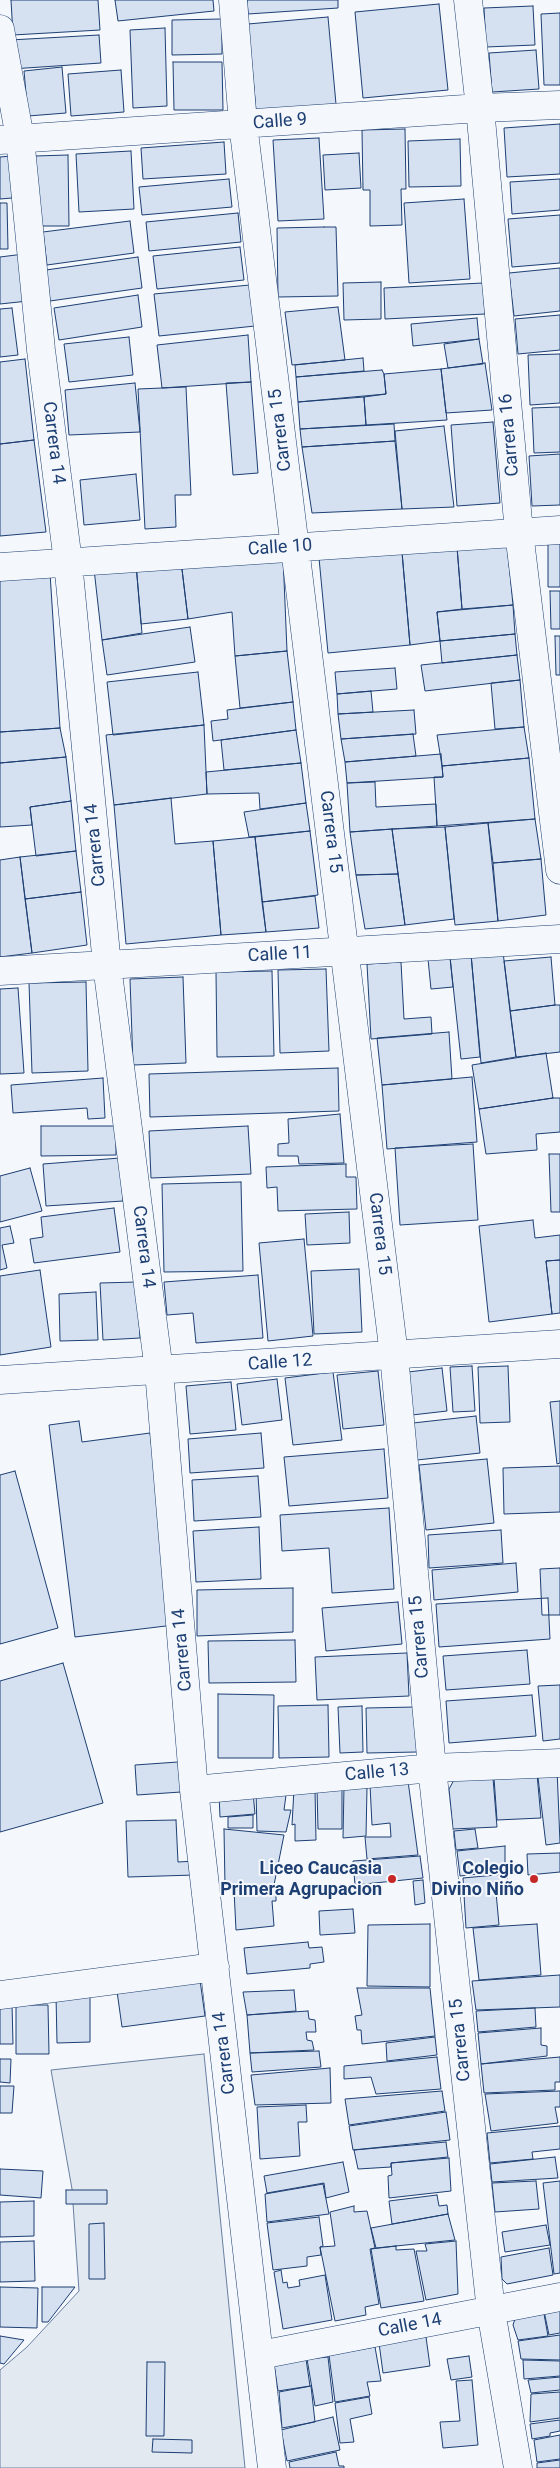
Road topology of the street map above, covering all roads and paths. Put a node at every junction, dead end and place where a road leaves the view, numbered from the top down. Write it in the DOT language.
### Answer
graph roads {
  1 [pos="233,0"];
  2 [pos="468,0"];
  3 [pos="0,29"];
  4 [pos="560,105"];
  5 [pos="480,108"];
  6 [pos="244,124"];
  7 [pos="10,139"];
  8 [pos="560,530"];
  9 [pos="519,532"];
  10 [pos="295,547"];
  11 [pos="68,562"];
  12 [pos="0,567"];
  13 [pos="560,870"];
  14 [pos="560,939"];
  15 [pos="345,951"];
  16 [pos="107,965"];
  17 [pos="0,971"];
  18 [pos="560,1344"];
  19 [pos="394,1355"];
  20 [pos="159,1371"];
  21 [pos="0,1380"];
  22 [pos="560,1763"];
  23 [pos="432,1768"];
  24 [pos="194,1790"];
  25 [pos="215,1967"];
  26 [pos="0,1995"];
  27 [pos="560,2298"];
  28 [pos="490,2311"];
  29 [pos="260,2355"];
  30 [pos="272,2468"];
  31 [pos="518,2468"];
  1 -- 6 [label="street, Carrera 15"];
  2 -- 5 [label="street, Carrera 16"];
  3 -- 7 [label="street, Carrera 14"];
  4 -- 5 [label="street, Calle 9"];
  5 -- 6 [label="street, Calle 9"];
  5 -- 9 [label="street, Carrera 16"];
  6 -- 7 [label="street, Calle 9"];
  6 -- 10 [label="street, Carrera 15"];
  7 -- 11 [label="street, Carrera 14"];
  8 -- 9 [label="street, Calle 10"];
  9 -- 10 [label="street, Calle 10"];
  9 -- 13 [label="street, Carrera 16"];
  10 -- 11 [label="street, Calle 10"];
  10 -- 15 [label="street, Carrera 15"];
  11 -- 12 [label="street, Calle 10"];
  11 -- 16 [label="street, Carrera 14"];
  14 -- 15 [label="street, Calle 11"];
  15 -- 16 [label="street, Calle 11"];
  15 -- 19 [label="street, Carrera 15"];
  16 -- 17 [label="street, Calle 11"];
  16 -- 20 [label="street, Carrera 14"];
  18 -- 19 [label="street, Calle 12"];
  19 -- 20 [label="street, Calle 12"];
  19 -- 23 [label="street, Carrera 15"];
  20 -- 21 [label="street, Calle 12"];
  20 -- 24 [label="street, Carrera 14"];
  22 -- 23 [label="street, Calle 13"];
  23 -- 24 [label="street, Calle 13"];
  23 -- 28 [label="street, Carrera 15"];
  24 -- 25 [label="street, Carrera 14"];
  25 -- 26 [label="street"];
  25 -- 29 [label="street, Carrera 14"];
  27 -- 28 [label="street, Calle 14"];
  28 -- 29 [label="street, Calle 14"];
  28 -- 31 [label="street, Carrera 15"];
  29 -- 30 [label="street, Carrera 14"];
}
